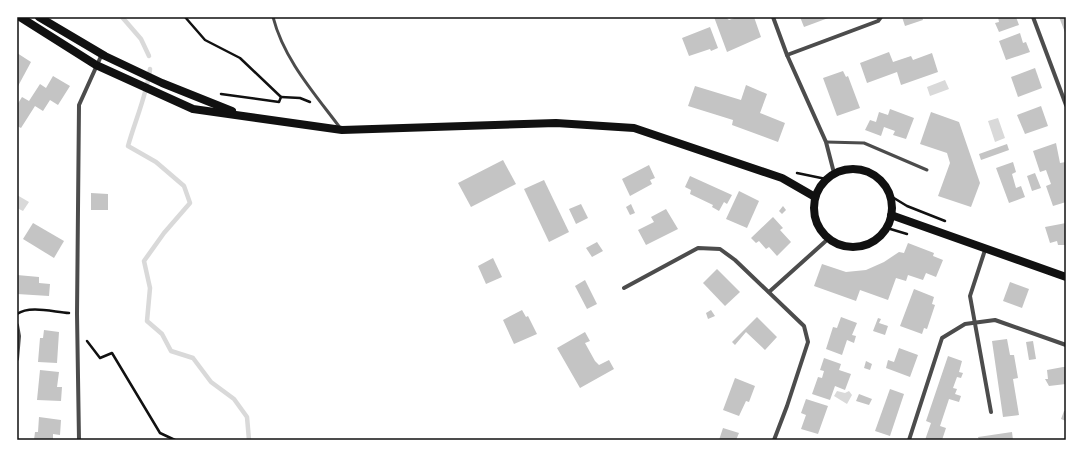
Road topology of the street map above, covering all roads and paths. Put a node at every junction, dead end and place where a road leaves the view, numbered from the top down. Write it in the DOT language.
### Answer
graph roads {
  1 [pos="20,17"];
  2 [pos="39,17"];
  3 [pos="185,17"];
  4 [pos="273,17"];
  5 [pos="773,17"];
  6 [pos="881,17"];
  7 [pos="1033,17"];
  8 [pos="102,54"];
  9 [pos="787,55"];
  10 [pos="96,65"];
  11 [pos="214,91"];
  12 [pos="281,97"];
  13 [pos="1066,105"];
  14 [pos="325,107"];
  15 [pos="244,116"];
  16 [pos="342,130"];
  17 [pos="826,142"];
  18 [pos="927,170"];
  19 [pos="834,173"];
  20 [pos="815,197"];
  21 [pos="892,215"];
  22 [pos="828,239"];
  23 [pos="985,250"];
  24 [pos="1066,277"];
  25 [pos="624,288"];
  26 [pos="769,292"];
  27 [pos="17,314"];
  28 [pos="77,314"];
  29 [pos="976,323"];
  30 [pos="17,325"];
  31 [pos="77,328"];
  32 [pos="1066,345"];
  33 [pos="17,359"];
  34 [pos="991,412"];
  35 [pos="79,440"];
  36 [pos="175,440"];
  37 [pos="774,440"];
  38 [pos="909,440"];
  1 -- 10 [label="main road"];
  2 -- 8 [label="main road"];
  3 -- 12 [label="path"];
  4 -- 14 [label="lane"];
  5 -- 9 [label="street"];
  6 -- 9 [label="street"];
  7 -- 13 [label="street"];
  8 -- 10 [label="street"];
  8 -- 15 [label="main road"];
  9 -- 17 [label="street"];
  10 -- 15 [label="main road"];
  10 -- 28 [label="street"];
  11 -- 12 [label="path"];
  12 -- 14 [label="path"];
  14 -- 16 [label="lane"];
  15 -- 16 [label="main road"];
  16 -- 20 [label="main road"];
  17 -- 18 [label="lane"];
  17 -- 19 [label="street"];
  19 -- 20 [label="main road"];
  19 -- 21 [label="main road"];
  20 -- 22 [label="main road"];
  21 -- 22 [label="main road"];
  21 -- 23 [label="main road"];
  22 -- 26 [label="street"];
  23 -- 24 [label="main road"];
  23 -- 29 [label="street"];
  25 -- 26 [label="street"];
  26 -- 37 [label="street"];
  27 -- 28 [label="path"];
  28 -- 31 [label="street"];
  29 -- 32 [label="street"];
  29 -- 34 [label="street"];
  29 -- 38 [label="street"];
  30 -- 33 [label="street"];
  31 -- 35 [label="street"];
  31 -- 36 [label="path"];
}
